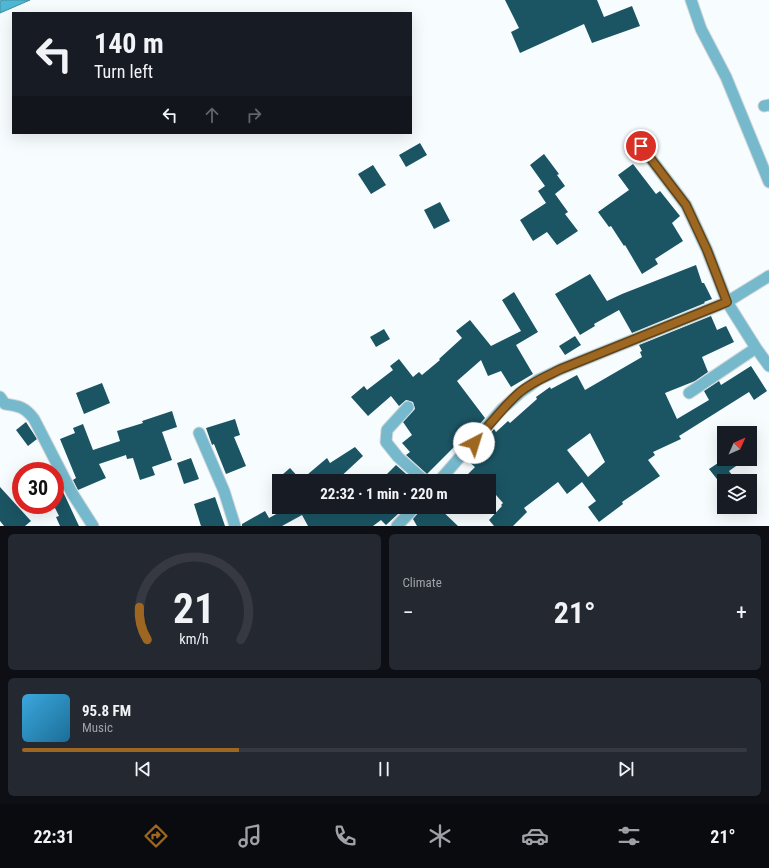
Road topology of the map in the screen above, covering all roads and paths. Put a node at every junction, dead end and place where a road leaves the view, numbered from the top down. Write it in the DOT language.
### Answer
graph roads {
  1 [pos="691,0"];
  2 [pos="641,146"];
  3 [pos="769,182"];
  4 [pos="769,276"];
  5 [pos="727,302"];
  6 [pos="756,348"];
  7 [pos="769,366"];
  8 [pos="689,393"];
  9 [pos="0,397"];
  10 [pos="408,407"];
  11 [pos="199,433"];
  12 [pos="417,474"];
  13 [pos="446,474"];
  14 [pos="408,514"];
  15 [pos="93,526"];
  16 [pos="235,526"];
  17 [pos="397,526"];
  1 -- 3 [label="street"];
  2 -- 5 [label="street"];
  4 -- 5 [label="street"];
  5 -- 6 [label="street"];
  5 -- 13 [label="street"];
  6 -- 7 [label="street"];
  6 -- 8 [label="street"];
  9 -- 15 [label="street"];
  10 -- 12 [label="street"];
  11 -- 16 [label="street"];
  14 -- 17 [label="street"];
}
